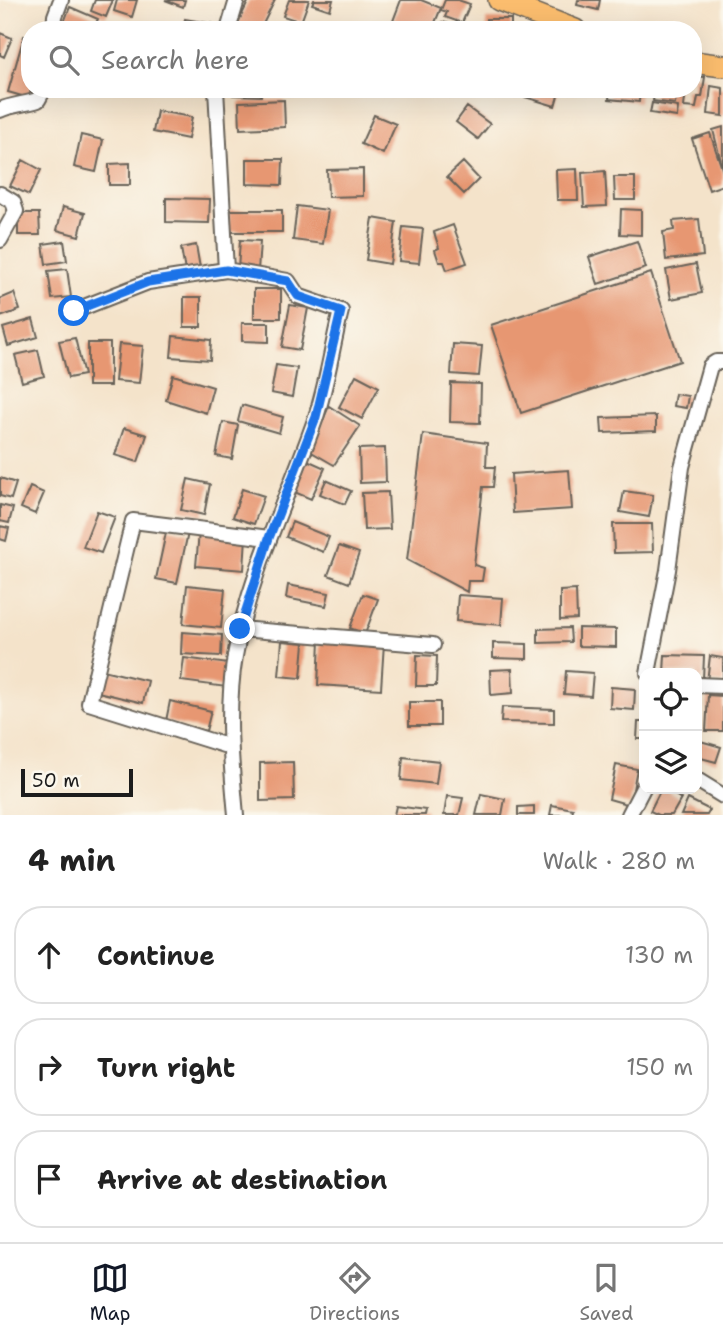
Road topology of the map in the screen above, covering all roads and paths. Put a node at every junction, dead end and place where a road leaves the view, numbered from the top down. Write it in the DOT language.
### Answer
graph roads {
  1 [pos="61,0"];
  2 [pos="237,0"];
  3 [pos="499,0"];
  4 [pos="55,21"];
  5 [pos="231,21"];
  6 [pos="552,21"];
  7 [pos="702,63"];
  8 [pos="723,66"];
  9 [pos="39,98"];
  10 [pos="215,98"];
  11 [pos="0,110"];
  12 [pos="0,194"];
  13 [pos="0,240"];
  14 [pos="226,270"];
  15 [pos="74,311"];
  16 [pos="723,362"];
  17 [pos="269,538"];
  18 [pos="240,629"];
  19 [pos="433,645"];
  20 [pos="649,668"];
  21 [pos="702,685"];
  22 [pos="723,686"];
  23 [pos="230,747"];
  24 [pos="702,783"];
  25 [pos="640,794"];
  26 [pos="723,796"];
  27 [pos="236,815"];
  28 [pos="629,815"];
  1 -- 4 [label="street"];
  2 -- 5 [label="street"];
  3 -- 6 [label="main road"];
  7 -- 8 [label="main road"];
  9 -- 11 [label="street"];
  10 -- 14 [label="street"];
  12 -- 13 [label="street"];
  14 -- 15 [label="street"];
  14 -- 17 [label="street"];
  16 -- 20 [label="street"];
  17 -- 18 [label="street"];
  17 -- 23 [label="street"];
  18 -- 19 [label="street"];
  18 -- 23 [label="street"];
  21 -- 22 [label="street"];
  23 -- 27 [label="street"];
  24 -- 26 [label="street"];
  25 -- 28 [label="street"];
}
